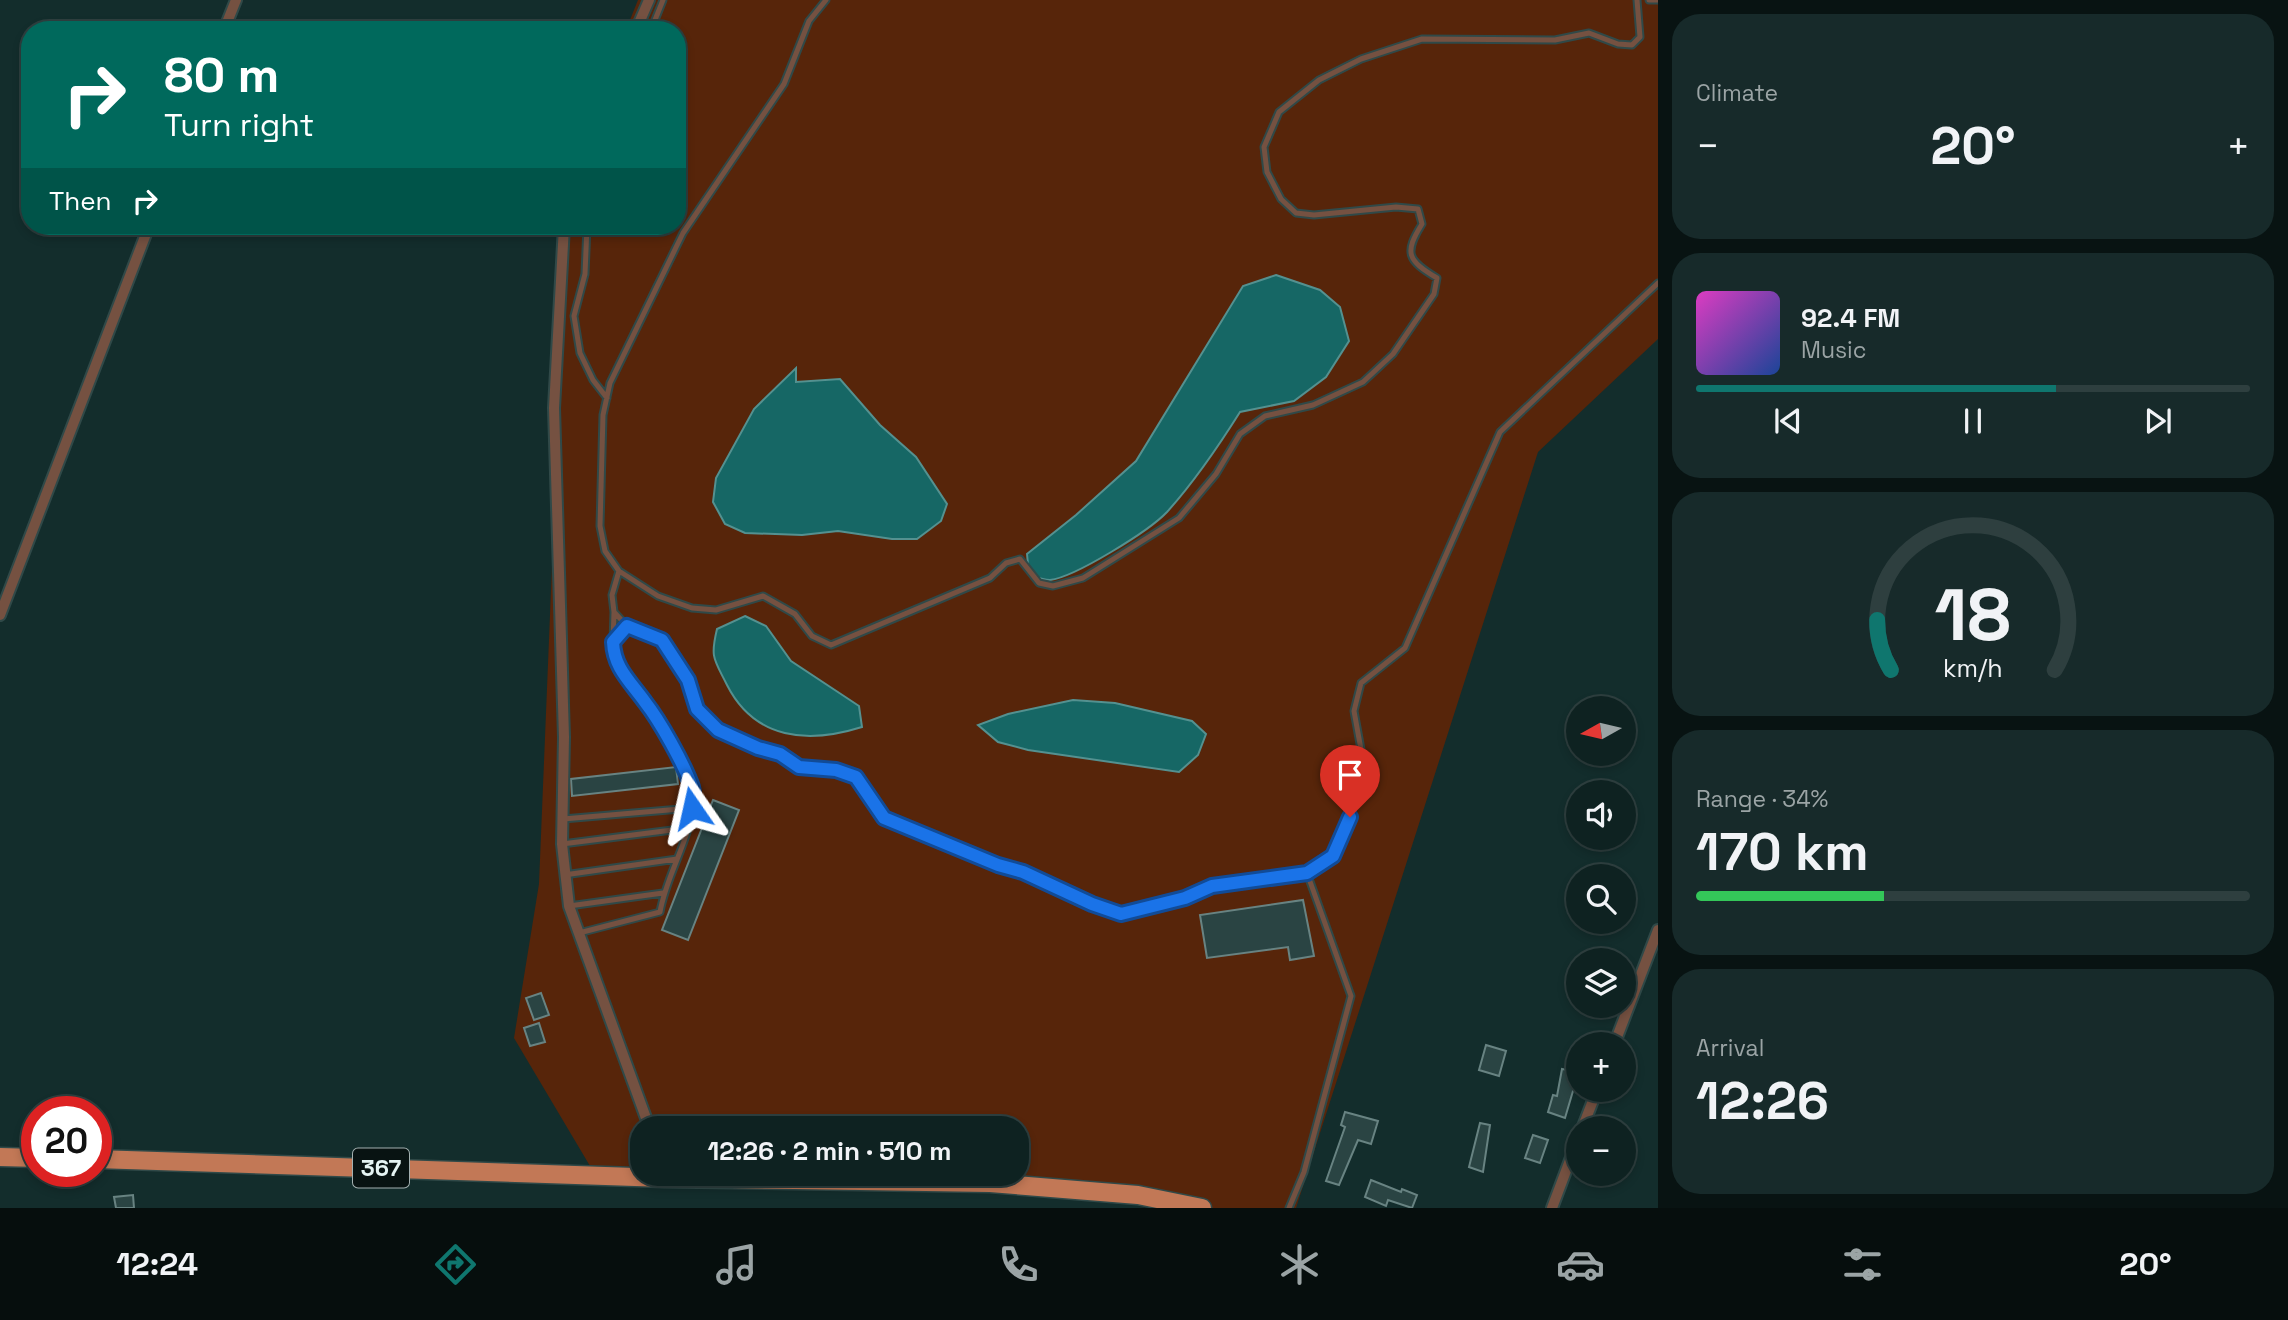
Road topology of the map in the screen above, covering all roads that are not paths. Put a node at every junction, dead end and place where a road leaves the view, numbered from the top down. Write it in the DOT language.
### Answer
graph roads {
  1 [pos="236,0"];
  2 [pos="649,0"];
  3 [pos="663,0"];
  4 [pos="826,0"];
  5 [pos="1637,0"];
  6 [pos="1648,0"];
  7 [pos="1658,0"];
  8 [pos="228,21"];
  9 [pos="640,21"];
  10 [pos="654,21"];
  11 [pos="686,229"];
  12 [pos="146,235"];
  13 [pos="564,235"];
  14 [pos="586,235"];
  15 [pos="682,235"];
  16 [pos="1658,283"];
  17 [pos="607,398"];
  18 [pos="619,571"];
  19 [pos="614,612"];
  20 [pos="0,615"];
  21 [pos="627,626"];
  22 [pos="613,642"];
  23 [pos="692,808"];
  24 [pos="563,819"];
  25 [pos="688,828"];
  26 [pos="562,844"];
  27 [pos="677,859"];
  28 [pos="1307,873"];
  29 [pos="564,875"];
  30 [pos="663,893"];
  31 [pos="569,906"];
  32 [pos="1658,930"];
  33 [pos="579,933"];
  34 [pos="1619,1032"];
  35 [pos="645,1116"];
  36 [pos="0,1157"];
  37 [pos="21,1158"];
  38 [pos="112,1159"];
  39 [pos="1566,1171"];
  40 [pos="630,1175"];
  41 [pos="1027,1186"];
  42 [pos="1202,1208"];
  43 [pos="1289,1208"];
  44 [pos="1552,1208"];
  1 -- 8 [label="street"];
  2 -- 9 [label="street"];
  3 -- 10 [label="lane"];
  4 -- 11 [label="lane"];
  5 -- 18 [label="lane"];
  6 -- 7 [label="lane"];
  12 -- 20 [label="street"];
  13 -- 24 [label="street"];
  14 -- 17 [label="lane"];
  15 -- 17 [label="lane"];
  16 -- 28 [label="lane"];
  17 -- 18 [label="lane"];
  18 -- 19 [label="lane"];
  19 -- 21 [label="lane"];
  19 -- 22 [label="lane"];
  21 -- 22 [label="lane"];
  21 -- 28 [label="lane"];
  22 -- 23 [label="lane"];
  23 -- 24 [label="lane"];
  23 -- 25 [label="lane"];
  24 -- 26 [label="street"];
  25 -- 26 [label="lane"];
  25 -- 27 [label="lane"];
  26 -- 29 [label="street"];
  27 -- 29 [label="lane"];
  27 -- 30 [label="lane"];
  28 -- 43 [label="lane"];
  29 -- 31 [label="street"];
  30 -- 31 [label="lane"];
  30 -- 33 [label="lane"];
  31 -- 33 [label="street"];
  32 -- 34 [label="street"];
  33 -- 35 [label="street"];
  36 -- 37 [label="main road"];
  38 -- 40 [label="main road, 367"];
  39 -- 44 [label="street"];
  41 -- 42 [label="main road, 367"];
}
